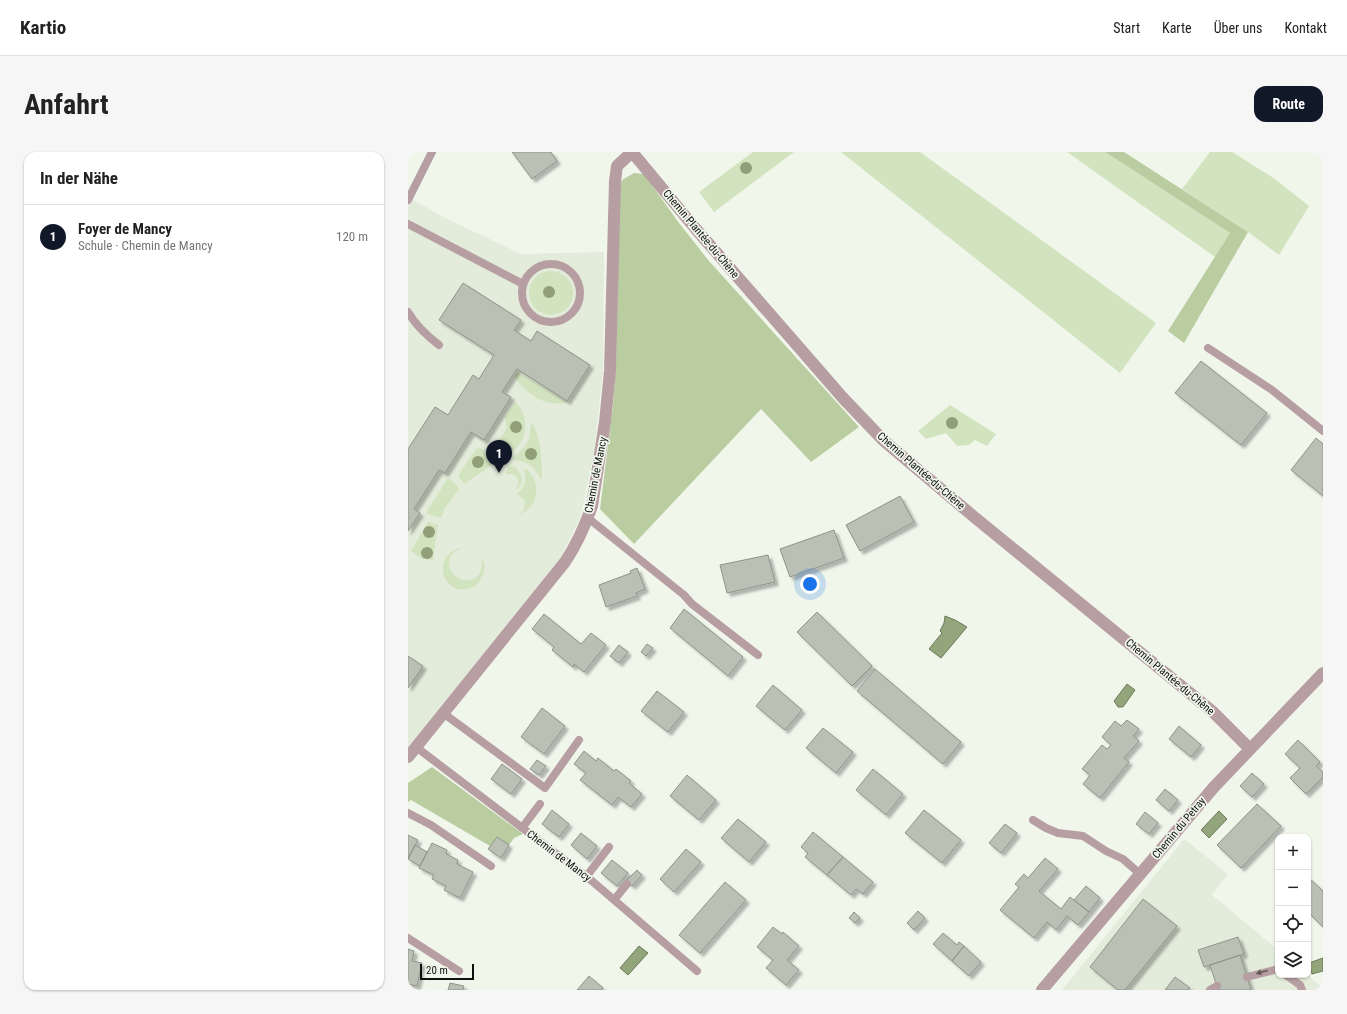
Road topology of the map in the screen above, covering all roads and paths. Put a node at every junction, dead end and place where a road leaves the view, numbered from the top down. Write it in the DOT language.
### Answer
graph roads {
  1 [pos="432,152"];
  2 [pos="632,152"];
  3 [pos="408,200"];
  4 [pos="408,224"];
  5 [pos="523,284"];
  6 [pos="408,312"];
  7 [pos="438,345"];
  8 [pos="1208,348"];
  9 [pos="1323,431"];
  10 [pos="588,518"];
  11 [pos="758,655"];
  12 [pos="1323,673"];
  13 [pos="443,713"];
  14 [pos="579,740"];
  15 [pos="416,747"];
  16 [pos="1250,749"];
  17 [pos="408,757"];
  18 [pos="540,804"];
  19 [pos="408,813"];
  20 [pos="1032,820"];
  21 [pos="522,828"];
  22 [pos="609,847"];
  23 [pos="491,866"];
  24 [pos="1140,874"];
  25 [pos="586,877"];
  26 [pos="627,884"];
  27 [pos="614,900"];
  28 [pos="408,938"];
  29 [pos="1275,970"];
  30 [pos="459,971"];
  31 [pos="697,971"];
  32 [pos="1247,976"];
  33 [pos="1290,978"];
  34 [pos="1042,990"];
  35 [pos="1302,990"];
  1 -- 3 [label="lane"];
  2 -- 10 [label="street, Chemin de Mancy"];
  2 -- 16 [label="street, Chemin Plantée-du-Chêne"];
  4 -- 5 [label="lane"];
  5 -- 5 [label="lane"];
  6 -- 7 [label="lane"];
  8 -- 9 [label="lane"];
  10 -- 11 [label="lane"];
  10 -- 13 [label="street, Chemin de Mancy"];
  12 -- 16 [label="street, Chemin du Petray"];
  13 -- 14 [label="lane"];
  13 -- 15 [label="street, Chemin de Mancy"];
  15 -- 17 [label="street, Chemin de Mancy"];
  15 -- 21 [label="lane, Chemin de Mancy"];
  16 -- 24 [label="street, Chemin du Petray"];
  18 -- 21 [label="lane"];
  19 -- 23 [label="lane"];
  20 -- 24 [label="lane"];
  21 -- 25 [label="lane, Chemin de Mancy"];
  22 -- 25 [label="lane"];
  24 -- 34 [label="street, Chemin du Petray"];
  25 -- 27 [label="lane, Chemin de Mancy"];
  26 -- 27 [label="lane"];
  27 -- 31 [label="lane, Chemin de Mancy"];
  28 -- 30 [label="lane"];
  29 -- 32 [label="lane, one-way"];
  33 -- 35 [label="lane"];
}
